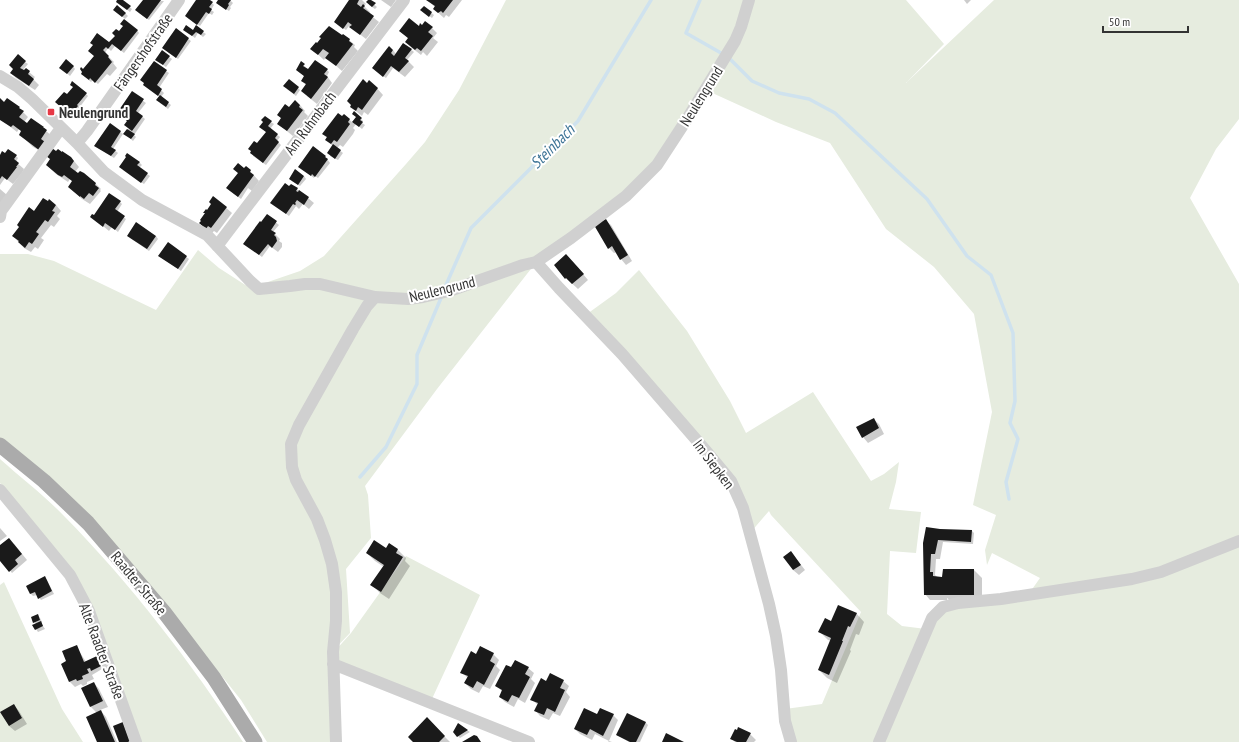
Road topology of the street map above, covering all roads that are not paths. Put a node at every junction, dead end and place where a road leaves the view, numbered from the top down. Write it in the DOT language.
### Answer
graph roads {
  1 [pos="179,0"];
  2 [pos="404,0"];
  3 [pos="749,0"];
  4 [pos="1,78"];
  5 [pos="61,128"];
  6 [pos="77,143"];
  7 [pos="0,217"];
  8 [pos="217,246"];
  9 [pos="536,262"];
  10 [pos="375,297"];
  11 [pos="0,444"];
  12 [pos="0,490"];
  13 [pos="1239,541"];
  14 [pos="333,664"];
  15 [pos="136,742"];
  16 [pos="255,742"];
  17 [pos="336,742"];
  18 [pos="529,742"];
  19 [pos="791,742"];
  20 [pos="879,742"];
  1 -- 6 [label="street, Fängershofstraße"];
  2 -- 8 [label="street, Am Ruhmbach"];
  3 -- 9 [label="street, Neulengrund"];
  4 -- 5 [label="street, Neulengrund"];
  5 -- 6 [label="street, Neulengrund"];
  5 -- 7 [label="street"];
  6 -- 8 [label="street, Neulengrund"];
  8 -- 10 [label="street, Neulengrund"];
  9 -- 10 [label="street, Neulengrund"];
  9 -- 19 [label="street, Im Siepken"];
  10 -- 14 [label="street"];
  11 -- 16 [label="main road, Raadter Straße"];
  12 -- 15 [label="street, Alte Raadter Straße"];
  13 -- 20 [label="street"];
  14 -- 17 [label="street"];
  14 -- 18 [label="street"];
}
